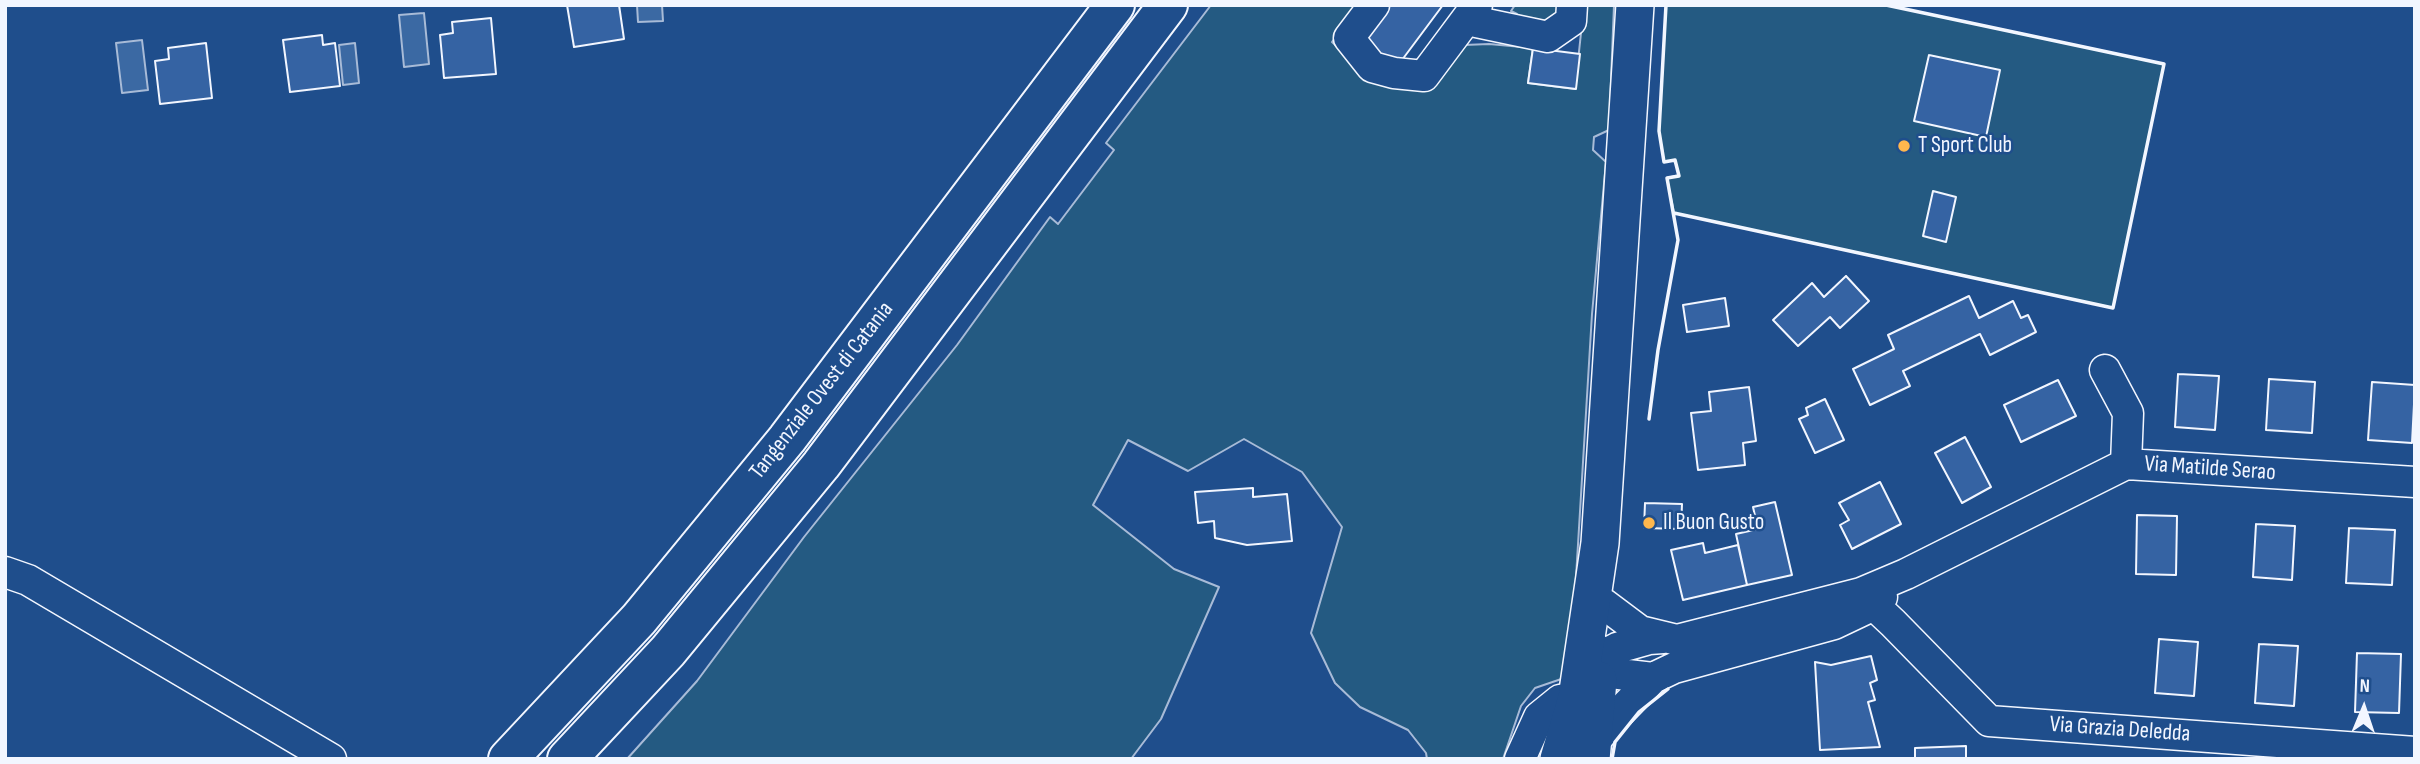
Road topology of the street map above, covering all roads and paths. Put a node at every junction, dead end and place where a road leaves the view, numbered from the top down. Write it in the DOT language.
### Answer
graph roads {
  1 [pos="1115,5"];
  2 [pos="1168,5"];
  3 [pos="1374,5"];
  4 [pos="1572,5"];
  5 [pos="1635,5"];
  6 [pos="1472,12"];
  7 [pos="2105,370"];
  8 [pos="2126,464"];
  9 [pos="2415,482"];
  10 [pos="1600,543"];
  11 [pos="5,572"];
  12 [pos="1867,599"];
  13 [pos="1604,604"];
  14 [pos="1664,638"];
  15 [pos="1585,667"];
  16 [pos="1653,678"];
  17 [pos="1593,750"];
  18 [pos="2415,752"];
  19 [pos="2343,753"];
  20 [pos="331,759"];
  21 [pos="508,759"];
  22 [pos="567,759"];
  23 [pos="1520,759"];
  24 [pos="1559,759"];
  1 -- 21 [label="highway, Tangenziale Ovest di Catania"];
  2 -- 22 [label="highway, Tangenziale Ovest di Catania"];
  3 -- 6 [label="street"];
  4 -- 6 [label="street"];
  5 -- 10 [label="main road"];
  7 -- 8 [label="street"];
  8 -- 9 [label="street, Via Matilde Serao"];
  8 -- 12 [label="street, Via Matilde Serao"];
  10 -- 13 [label="main road"];
  10 -- 15 [label="main road"];
  11 -- 20 [label="street"];
  12 -- 14 [label="street, Via Matilde Serao"];
  12 -- 16 [label="street, Via Matilde Serao"];
  12 -- 19 [label="street, Via Grazia Deledda"];
  13 -- 14 [label="street, Via Matilde Serao"];
  13 -- 15 [label="main road"];
  14 -- 15 [label="street"];
  15 -- 16 [label="street"];
  15 -- 17 [label="main road"];
  15 -- 23 [label="street"];
  15 -- 24 [label="main road"];
  16 -- 17 [label="street, Via Matilde Serao"];
  18 -- 19 [label="street, Via Grazia Deledda"];
}
